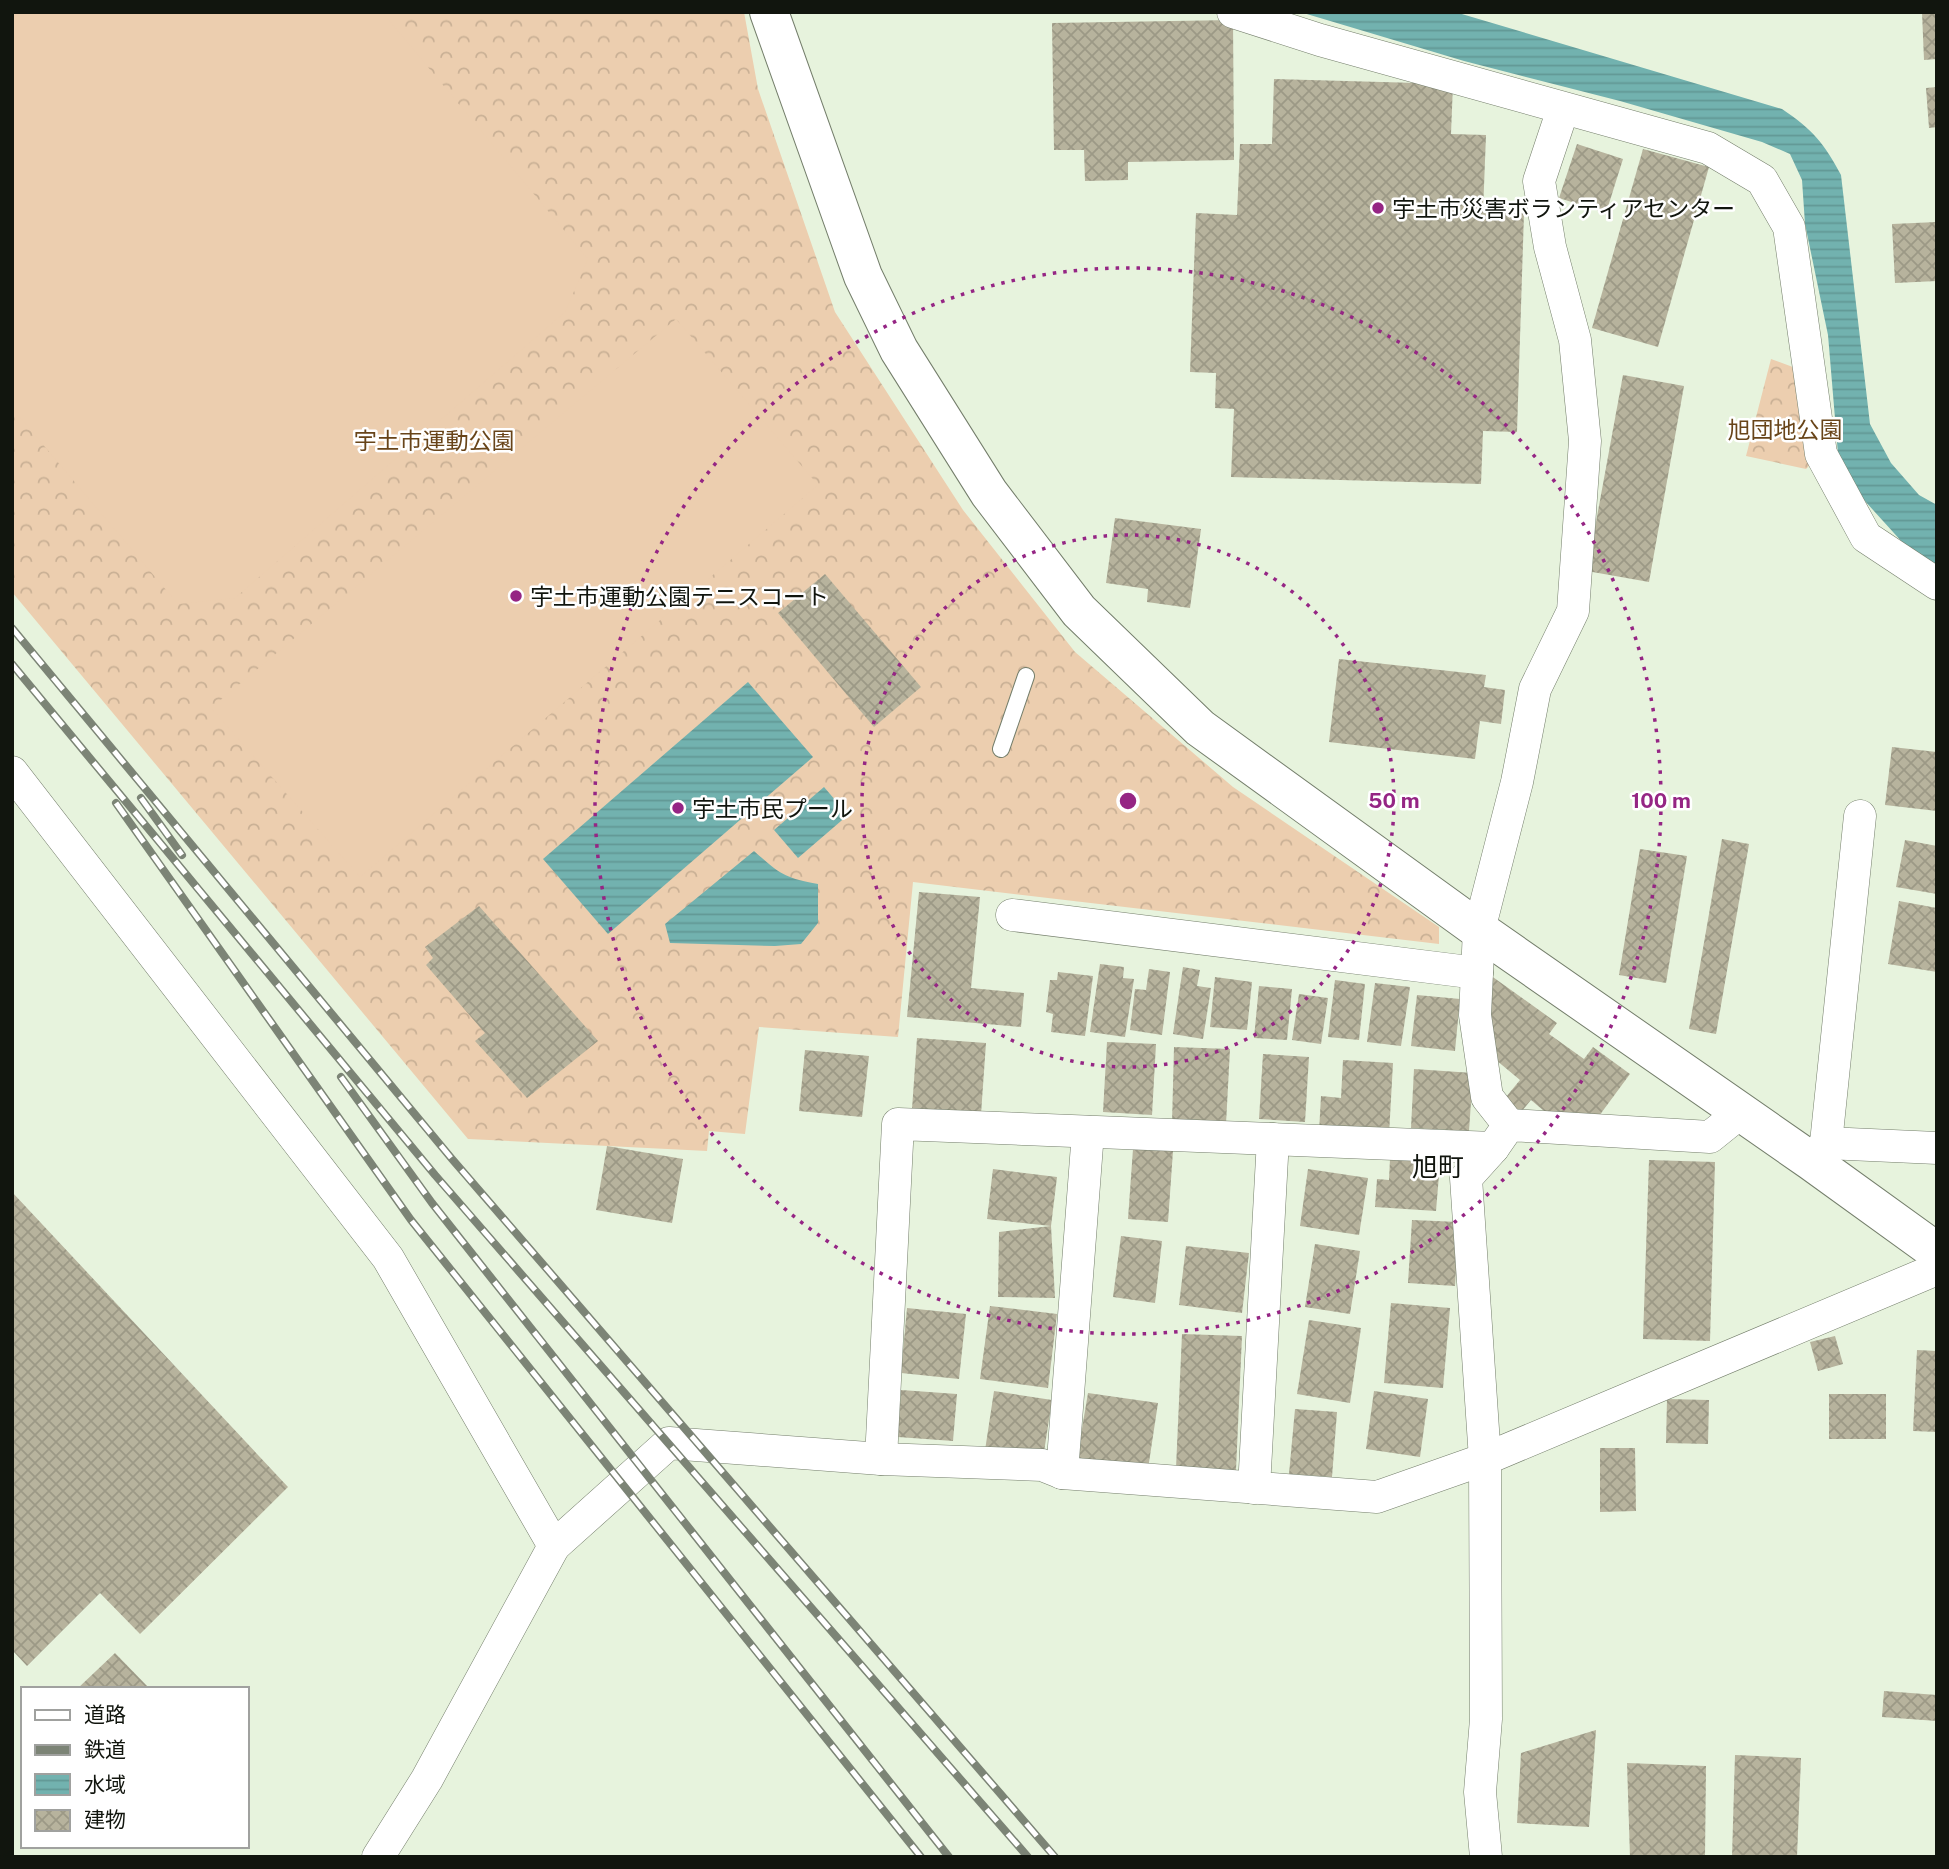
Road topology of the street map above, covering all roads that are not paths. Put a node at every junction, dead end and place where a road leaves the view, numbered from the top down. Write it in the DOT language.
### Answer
graph roads {
  1 [pos="769,12"];
  2 [pos="1233,12"];
  3 [pos="1563,109"];
  4 [pos="1937,584"];
  5 [pos="1026,676"];
  6 [pos="1001,750"];
  7 [pos="12,772"];
  8 [pos="1860,816"];
  9 [pos="1012,915"];
  10 [pos="1479,930"];
  11 [pos="1477,973"];
  12 [pos="1741,1112"];
  13 [pos="1088,1132"];
  14 [pos="1501,1137"];
  15 [pos="1273,1139"];
  16 [pos="1937,1148"];
  17 [pos="1818,1152"];
  18 [pos="1937,1252"];
  19 [pos="1937,1269"];
  20 [pos="881,1459"];
  21 [pos="1485,1459"];
  22 [pos="1062,1473"];
  23 [pos="1254,1488"];
  24 [pos="554,1546"];
  25 [pos="378,1857"];
  26 [pos="1486,1857"];
  1 -- 10 [label="street"];
  2 -- 3 [label="street"];
  3 -- 4 [label="street"];
  3 -- 10 [label="street"];
  5 -- 6 [label="lane"];
  7 -- 24 [label="street"];
  8 -- 17 [label="street"];
  9 -- 11 [label="street"];
  10 -- 11 [label="street"];
  10 -- 12 [label="street"];
  11 -- 14 [label="street"];
  12 -- 14 [label="street"];
  12 -- 17 [label="street"];
  13 -- 15 [label="street"];
  13 -- 20 [label="street"];
  13 -- 22 [label="street"];
  14 -- 15 [label="street"];
  14 -- 21 [label="street"];
  15 -- 23 [label="street"];
  16 -- 17 [label="street"];
  17 -- 18 [label="street"];
  19 -- 21 [label="street"];
  20 -- 22 [label="street"];
  20 -- 24 [label="street"];
  21 -- 23 [label="street"];
  21 -- 26 [label="street"];
  22 -- 23 [label="street"];
  24 -- 25 [label="street"];
}
